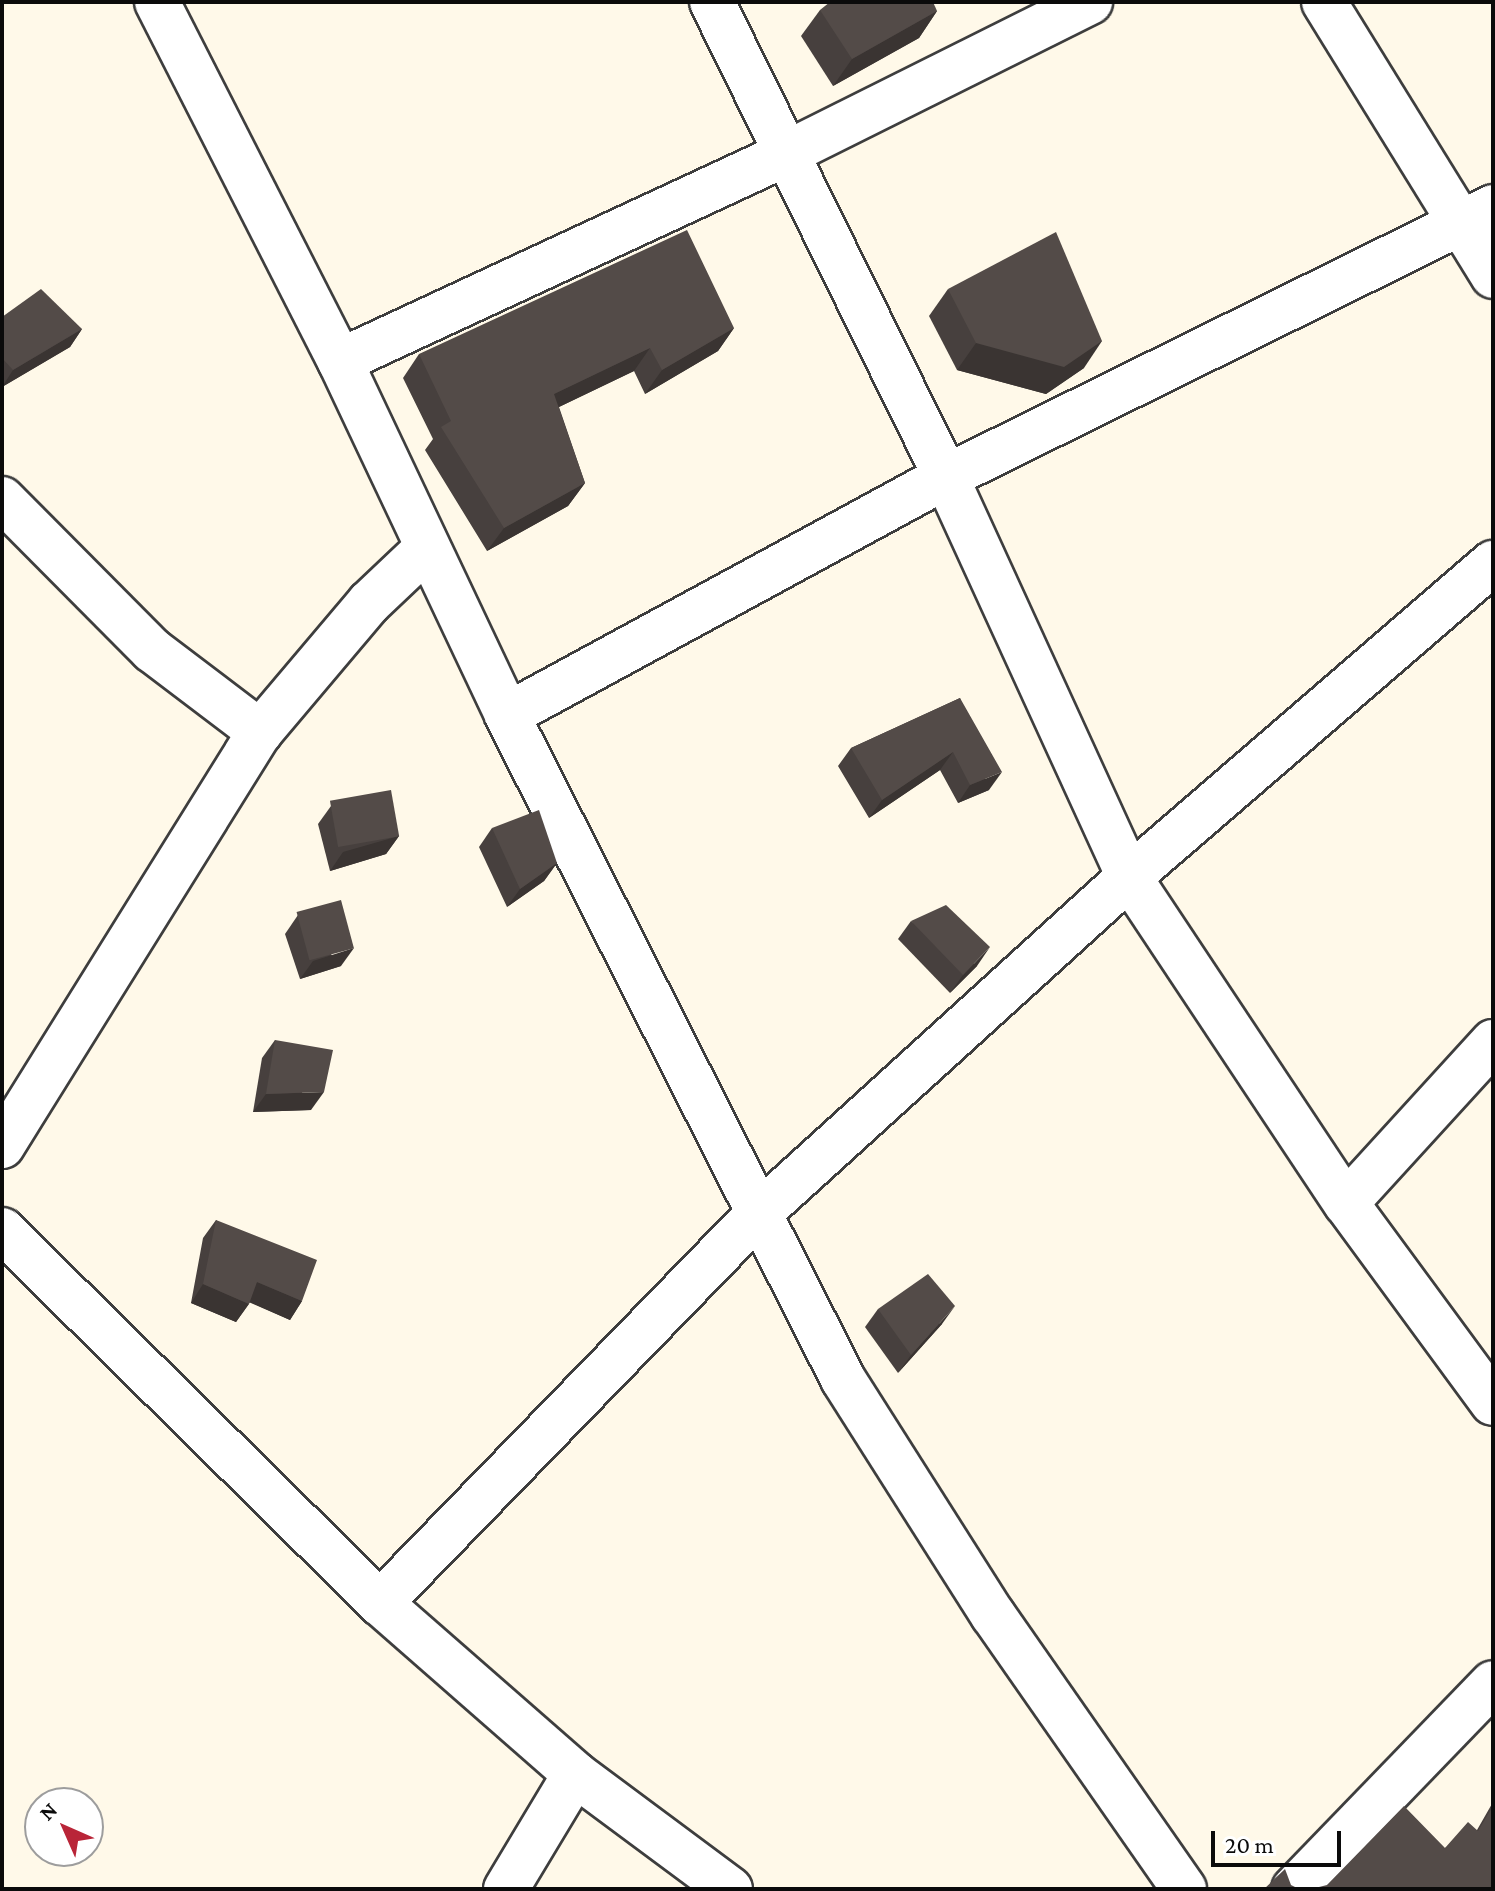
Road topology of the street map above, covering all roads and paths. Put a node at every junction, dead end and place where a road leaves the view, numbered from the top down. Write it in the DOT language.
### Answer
graph roads {
  1 [pos="157,2"];
  2 [pos="712,2"];
  3 [pos="1090,2"];
  4 [pos="1324,2"];
  5 [pos="785,154"];
  6 [pos="1476,216"];
  7 [pos="1493,276"];
  8 [pos="340,361"];
  9 [pos="946,477"];
  10 [pos="2,499"];
  11 [pos="427,548"];
  12 [pos="1493,563"];
  13 [pos="507,715"];
  14 [pos="260,732"];
  15 [pos="1129,877"];
  16 [pos="1493,1042"];
  17 [pos="2,1146"];
  18 [pos="1346,1203"];
  19 [pos="756,1216"];
  20 [pos="2,1230"];
  21 [pos="1493,1403"];
  22 [pos="380,1603"];
  23 [pos="1493,1683"];
  24 [pos="575,1774"];
  25 [pos="506,1889"];
  26 [pos="730,1889"];
  27 [pos="1184,1889"];
  28 [pos="1294,1889"];
  1 -- 8 [label="street"];
  2 -- 5 [label="street"];
  3 -- 5 [label="street"];
  4 -- 6 [label="street"];
  5 -- 8 [label="street"];
  5 -- 9 [label="street"];
  6 -- 7 [label="street"];
  6 -- 9 [label="street"];
  8 -- 11 [label="street"];
  9 -- 13 [label="street"];
  9 -- 15 [label="street"];
  10 -- 14 [label="street"];
  11 -- 13 [label="street"];
  11 -- 14 [label="street"];
  12 -- 15 [label="street"];
  13 -- 19 [label="street"];
  14 -- 17 [label="street"];
  15 -- 18 [label="street"];
  15 -- 19 [label="street"];
  16 -- 18 [label="street"];
  18 -- 21 [label="street"];
  19 -- 22 [label="street"];
  19 -- 27 [label="street"];
  20 -- 22 [label="street"];
  22 -- 24 [label="street"];
  23 -- 28 [label="street"];
  24 -- 25 [label="street"];
  24 -- 26 [label="street"];
}
